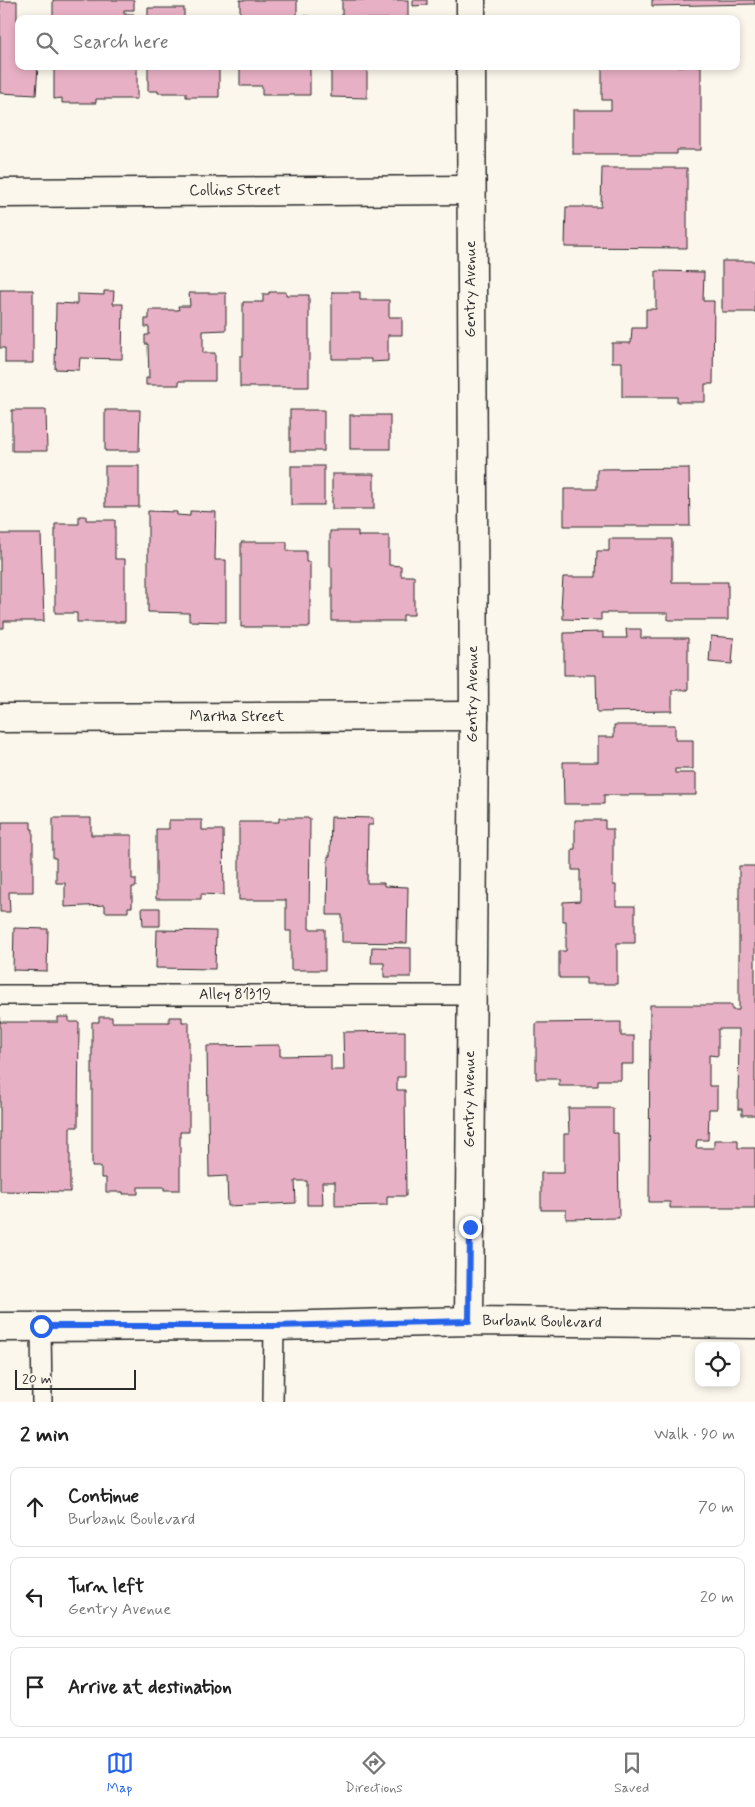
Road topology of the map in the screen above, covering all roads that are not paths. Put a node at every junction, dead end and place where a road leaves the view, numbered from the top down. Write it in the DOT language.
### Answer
graph roads {
  1 [pos="471,0"];
  2 [pos="471,15"];
  3 [pos="471,70"];
  4 [pos="470,190"];
  5 [pos="0,192"];
  6 [pos="474,716"];
  7 [pos="0,718"];
  8 [pos="471,994"];
  9 [pos="0,995"];
  10 [pos="469,1321"];
  11 [pos="755,1324"];
  12 [pos="0,1326"];
  13 [pos="41,1326"];
  14 [pos="274,1326"];
  15 [pos="42,1402"];
  16 [pos="273,1402"];
  1 -- 2 [label="street"];
  3 -- 4 [label="street, Gentry Avenue"];
  4 -- 5 [label="street, Collins Street"];
  4 -- 6 [label="street, Gentry Avenue"];
  6 -- 7 [label="street, Martha Street"];
  6 -- 8 [label="street, Gentry Avenue"];
  8 -- 9 [label="lane, Alley 81319"];
  8 -- 10 [label="street, Gentry Avenue"];
  10 -- 11 [label="street, Burbank Boulevard"];
  10 -- 14 [label="street, Burbank Boulevard"];
  12 -- 13 [label="street, Burbank Boulevard"];
  13 -- 14 [label="street, Burbank Boulevard"];
  13 -- 15 [label="lane"];
  14 -- 16 [label="lane"];
}
